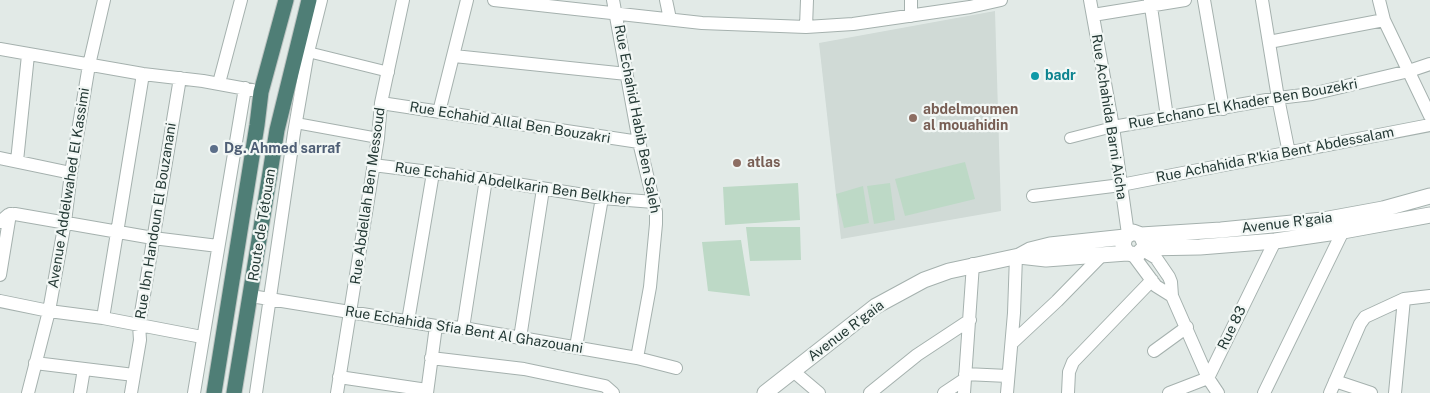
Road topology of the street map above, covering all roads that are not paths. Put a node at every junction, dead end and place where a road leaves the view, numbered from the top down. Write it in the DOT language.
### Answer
graph roads {
  1 [pos="104,0"];
  2 [pos="241,0"];
  3 [pos="286,0"];
  4 [pos="309,0"];
  5 [pos="321,0"];
  6 [pos="403,0"];
  7 [pos="467,0"];
  8 [pos="494,0"];
  9 [pos="666,0"];
  10 [pos="806,0"];
  11 [pos="912,0"];
  12 [pos="1001,0"];
  13 [pos="1090,0"];
  14 [pos="1185,0"];
  15 [pos="1204,0"];
  16 [pos="1262,0"];
  17 [pos="1379,0"];
  18 [pos="970,3"];
  19 [pos="1151,3"];
  20 [pos="569,4"];
  21 [pos="615,6"];
  22 [pos="1093,15"];
  23 [pos="911,16"];
  24 [pos="670,19"];
  25 [pos="1384,20"];
  26 [pos="806,27"];
  27 [pos="1269,42"];
  28 [pos="0,49"];
  29 [pos="308,52"];
  30 [pos="28,55"];
  31 [pos="454,56"];
  32 [pos="89,64"];
  33 [pos="1430,64"];
  34 [pos="1409,71"];
  35 [pos="389,72"];
  36 [pos="143,74"];
  37 [pos="627,74"];
  38 [pos="180,78"];
  39 [pos="219,83"];
  40 [pos="244,88"];
  41 [pos="260,92"];
  42 [pos="1278,98"];
  43 [pos="381,103"];
  44 [pos="1223,109"];
  45 [pos="440,112"];
  46 [pos="1430,116"];
  47 [pos="1168,117"];
  48 [pos="296,123"];
  49 [pos="1430,125"];
  50 [pos="1113,127"];
  51 [pos="378,138"];
  52 [pos="1070,138"];
  53 [pos="639,142"];
  54 [pos="1290,153"];
  55 [pos="0,158"];
  56 [pos="17,161"];
  57 [pos="373,165"];
  58 [pos="71,173"];
  59 [pos="433,173"];
  60 [pos="486,179"];
  61 [pos="1121,185"];
  62 [pos="543,189"];
  63 [pos="1032,196"];
  64 [pos="1430,196"];
  65 [pos="602,198"];
  66 [pos="654,202"];
  67 [pos="1430,215"];
  68 [pos="5,218"];
  69 [pos="65,222"];
  70 [pos="1343,231"];
  71 [pos="118,232"];
  72 [pos="153,238"];
  73 [pos="1275,241"];
  74 [pos="1135,245"];
  75 [pos="218,246"];
  76 [pos="1017,256"];
  77 [pos="1101,256"];
  78 [pos="973,264"];
  79 [pos="0,275"];
  80 [pos="1152,280"];
  81 [pos="251,296"];
  82 [pos="1172,296"];
  83 [pos="1430,296"];
  84 [pos="269,299"];
  85 [pos="1404,299"];
  86 [pos="0,301"];
  87 [pos="49,311"];
  88 [pos="351,312"];
  89 [pos="103,318"];
  90 [pos="970,320"];
  91 [pos="408,321"];
  92 [pos="139,325"];
  93 [pos="436,326"];
  94 [pos="1187,327"];
  95 [pos="463,328"];
  96 [pos="202,337"];
  97 [pos="520,338"];
  98 [pos="1012,343"];
  99 [pos="576,347"];
  100 [pos="1154,351"];
  101 [pos="431,358"];
  102 [pos="637,358"];
  103 [pos="35,363"];
  104 [pos="676,368"];
  105 [pos="84,369"];
  106 [pos="793,371"];
  107 [pos="134,375"];
  108 [pos="1008,376"];
  109 [pos="965,377"];
  110 [pos="339,378"];
  111 [pos="1208,378"];
  112 [pos="1333,387"];
  113 [pos="427,392"];
  114 [pos="28,393"];
  115 [pos="80,393"];
  116 [pos="131,393"];
  117 [pos="194,393"];
  118 [pos="214,393"];
  119 [pos="234,393"];
  120 [pos="256,393"];
  121 [pos="337,393"];
  122 [pos="613,393"];
  123 [pos="765,393"];
  124 [pos="819,393"];
  125 [pos="870,393"];
  126 [pos="944,393"];
  127 [pos="964,393"];
  128 [pos="1007,393"];
  129 [pos="1068,393"];
  130 [pos="1170,393"];
  131 [pos="1218,393"];
  132 [pos="1264,393"];
  133 [pos="1372,393"];
  134 [pos="1395,393"];
  1 -- 32 [label="street, Avenue Addelwahed El Kassimi"];
  2 -- 39 [label="street"];
  3 -- 41 [label="highway, Route de Tétouan"];
  4 -- 81 [label="highway, Route de Tétouan"];
  5 -- 29 [label="street"];
  6 -- 35 [label="street, Rue Abdellah Ben Messoud"];
  7 -- 31 [label="street"];
  8 -- 20 [label="street"];
  9 -- 24 [label="street"];
  10 -- 26 [label="street"];
  11 -- 23 [label="street"];
  12 -- 18 [label="street"];
  13 -- 22 [label="street, Rue Achahida Barni Aicha"];
  14 -- 19 [label="street"];
  15 -- 44 [label="street"];
  16 -- 27 [label="street"];
  17 -- 25 [label="street"];
  18 -- 23 [label="street"];
  19 -- 22 [label="street"];
  19 -- 47 [label="street"];
  20 -- 21 [label="street"];
  21 -- 24 [label="street"];
  21 -- 37 [label="street, Rue Echahid Habib Ben Saleh"];
  22 -- 50 [label="street, Rue Achahida Barni Aicha"];
  23 -- 26 [label="street"];
  24 -- 26 [label="street"];
  25 -- 27 [label="street"];
  25 -- 34 [label="street"];
  27 -- 42 [label="street"];
  28 -- 30 [label="street"];
  29 -- 35 [label="street"];
  29 -- 48 [label="street"];
  30 -- 32 [label="street"];
  30 -- 56 [label="street"];
  31 -- 37 [label="street"];
  31 -- 45 [label="street"];
  32 -- 36 [label="street"];
  32 -- 58 [label="street, Avenue Addelwahed El Kassimi"];
  33 -- 34 [label="street, Rue Echano El Khader Ben Bouzekri"];
  34 -- 42 [label="street, Rue Echano El Khader Ben Bouzekri"];
  34 -- 46 [label="street"];
  35 -- 43 [label="street, Rue Abdellah Ben Messoud"];
  36 -- 38 [label="street"];
  36 -- 71 [label="street"];
  37 -- 53 [label="street, Rue Echahid Habib Ben Saleh"];
  38 -- 39 [label="street"];
  38 -- 72 [label="street, Rue Ibn Handoun El Bouzanani"];
  39 -- 40 [label="street"];
  40 -- 41 [label="street"];
  40 -- 75 [label="street"];
  41 -- 118 [label="highway, Route de Tétouan"];
  42 -- 44 [label="street, Rue Echano El Khader Ben Bouzekri"];
  42 -- 54 [label="street"];
  43 -- 45 [label="street, Rue Echahid Allal Ben Bouzakri"];
  43 -- 51 [label="street, Rue Abdellah Ben Messoud"];
  44 -- 47 [label="street, Rue Echano El Khader Ben Bouzekri"];
  45 -- 53 [label="street, Rue Echahid Allal Ben Bouzakri"];
  47 -- 50 [label="street, Rue Echano El Khader Ben Bouzekri"];
  48 -- 51 [label="street"];
  48 -- 84 [label="street"];
  49 -- 54 [label="street, Rue Achahida R'kia Bent Abdessalam"];
  50 -- 52 [label="street"];
  50 -- 61 [label="street, Rue Achahida Barni Aicha"];
  51 -- 57 [label="street, Rue Abdellah Ben Messoud"];
  53 -- 66 [label="street, Rue Echahid Habib Ben Saleh"];
  54 -- 61 [label="street, Rue Achahida R'kia Bent Abdessalam"];
  55 -- 56 [label="street"];
  56 -- 58 [label="street"];
  57 -- 59 [label="street, Rue Echahid Abdelkarin Ben Belkher"];
  57 -- 88 [label="street, Rue Abdellah Ben Messoud"];
  58 -- 69 [label="street, Avenue Addelwahed El Kassimi"];
  59 -- 60 [label="street, Rue Echahid Abdelkarin Ben Belkher"];
  59 -- 91 [label="street"];
  60 -- 62 [label="street, Rue Echahid Abdelkarin Ben Belkher"];
  60 -- 95 [label="street"];
  61 -- 63 [label="street, Rue Achahida R'kia Bent Abdessalam"];
  61 -- 74 [label="street, Rue Achahida Barni Aicha"];
  62 -- 65 [label="street, Rue Echahid Abdelkarin Ben Belkher"];
  62 -- 97 [label="street"];
  64 -- 74 [label="street, Avenue R'gaia"];
  65 -- 66 [label="street, Rue Echahid Abdelkarin Ben Belkher"];
  65 -- 99 [label="street"];
  66 -- 102 [label="street, Rue Echahid Habib Ben Saleh"];
  67 -- 70 [label="street, Avenue R'gaia"];
  68 -- 69 [label="street"];
  68 -- 79 [label="street"];
  69 -- 71 [label="street"];
  69 -- 87 [label="street, Avenue Addelwahed El Kassimi"];
  70 -- 73 [label="street, Avenue R'gaia"];
  70 -- 132 [label="street"];
  71 -- 72 [label="street"];
  71 -- 89 [label="street"];
  72 -- 75 [label="street"];
  72 -- 92 [label="street, Rue Ibn Handoun El Bouzanani"];
  73 -- 74 [label="street, Avenue R'gaia"];
  73 -- 111 [label="street, Rue 83"];
  74 -- 76 [label="street, Avenue R'gaia"];
  74 -- 77 [label="street, Avenue R'gaia"];
  74 -- 80 [label="street"];
  74 -- 82 [label="street"];
  75 -- 96 [label="street"];
  76 -- 77 [label="street, Avenue R'gaia"];
  76 -- 78 [label="street, Avenue R'gaia"];
  76 -- 98 [label="street"];
  77 -- 98 [label="street"];
  78 -- 90 [label="street"];
  78 -- 106 [label="street, Avenue R'gaia"];
  80 -- 82 [label="street"];
  80 -- 129 [label="street"];
  81 -- 84 [label="street, Rue Echahida Sfia Bent Al Ghazouani"];
  81 -- 119 [label="highway, Route de Tétouan"];
  82 -- 94 [label="street"];
  83 -- 85 [label="street"];
  84 -- 88 [label="street, Rue Echahida Sfia Bent Al Ghazouani"];
  84 -- 120 [label="street"];
  85 -- 112 [label="street"];
  85 -- 134 [label="street"];
  86 -- 87 [label="street"];
  87 -- 89 [label="street"];
  87 -- 103 [label="street, Avenue Addelwahed El Kassimi"];
  88 -- 91 [label="street, Rue Echahida Sfia Bent Al Ghazouani"];
  88 -- 110 [label="street, Rue Abdellah Ben Messoud"];
  89 -- 92 [label="street"];
  90 -- 109 [label="street"];
  90 -- 125 [label="street"];
  91 -- 93 [label="street, Rue Echahida Sfia Bent Al Ghazouani"];
  92 -- 96 [label="street"];
  92 -- 107 [label="street, Rue Ibn Handoun El Bouzanani"];
  93 -- 95 [label="street, Rue Echahida Sfia Bent Al Ghazouani"];
  93 -- 101 [label="street"];
  94 -- 100 [label="street"];
  94 -- 111 [label="street"];
  95 -- 97 [label="street, Rue Echahida Sfia Bent Al Ghazouani"];
  96 -- 117 [label="street"];
  97 -- 99 [label="street, Rue Echahida Sfia Bent Al Ghazouani"];
  98 -- 108 [label="street"];
  99 -- 102 [label="street, Rue Echahida Sfia Bent Al Ghazouani"];
  101 -- 113 [label="street"];
  101 -- 122 [label="street"];
  102 -- 104 [label="street, Rue Echahida Sfia Bent Al Ghazouani"];
  103 -- 105 [label="street"];
  103 -- 114 [label="street, Avenue Addelwahed El Kassimi"];
  105 -- 107 [label="street"];
  105 -- 115 [label="street"];
  106 -- 123 [label="street, Avenue R'gaia"];
  106 -- 124 [label="street"];
  107 -- 116 [label="street, Rue Ibn Handoun El Bouzanani"];
  108 -- 109 [label="street"];
  108 -- 128 [label="street"];
  109 -- 126 [label="street"];
  109 -- 127 [label="street"];
  110 -- 113 [label="street"];
  110 -- 121 [label="street, Rue Abdellah Ben Messoud"];
  111 -- 130 [label="street"];
  111 -- 131 [label="street"];
  112 -- 133 [label="street"];
}
